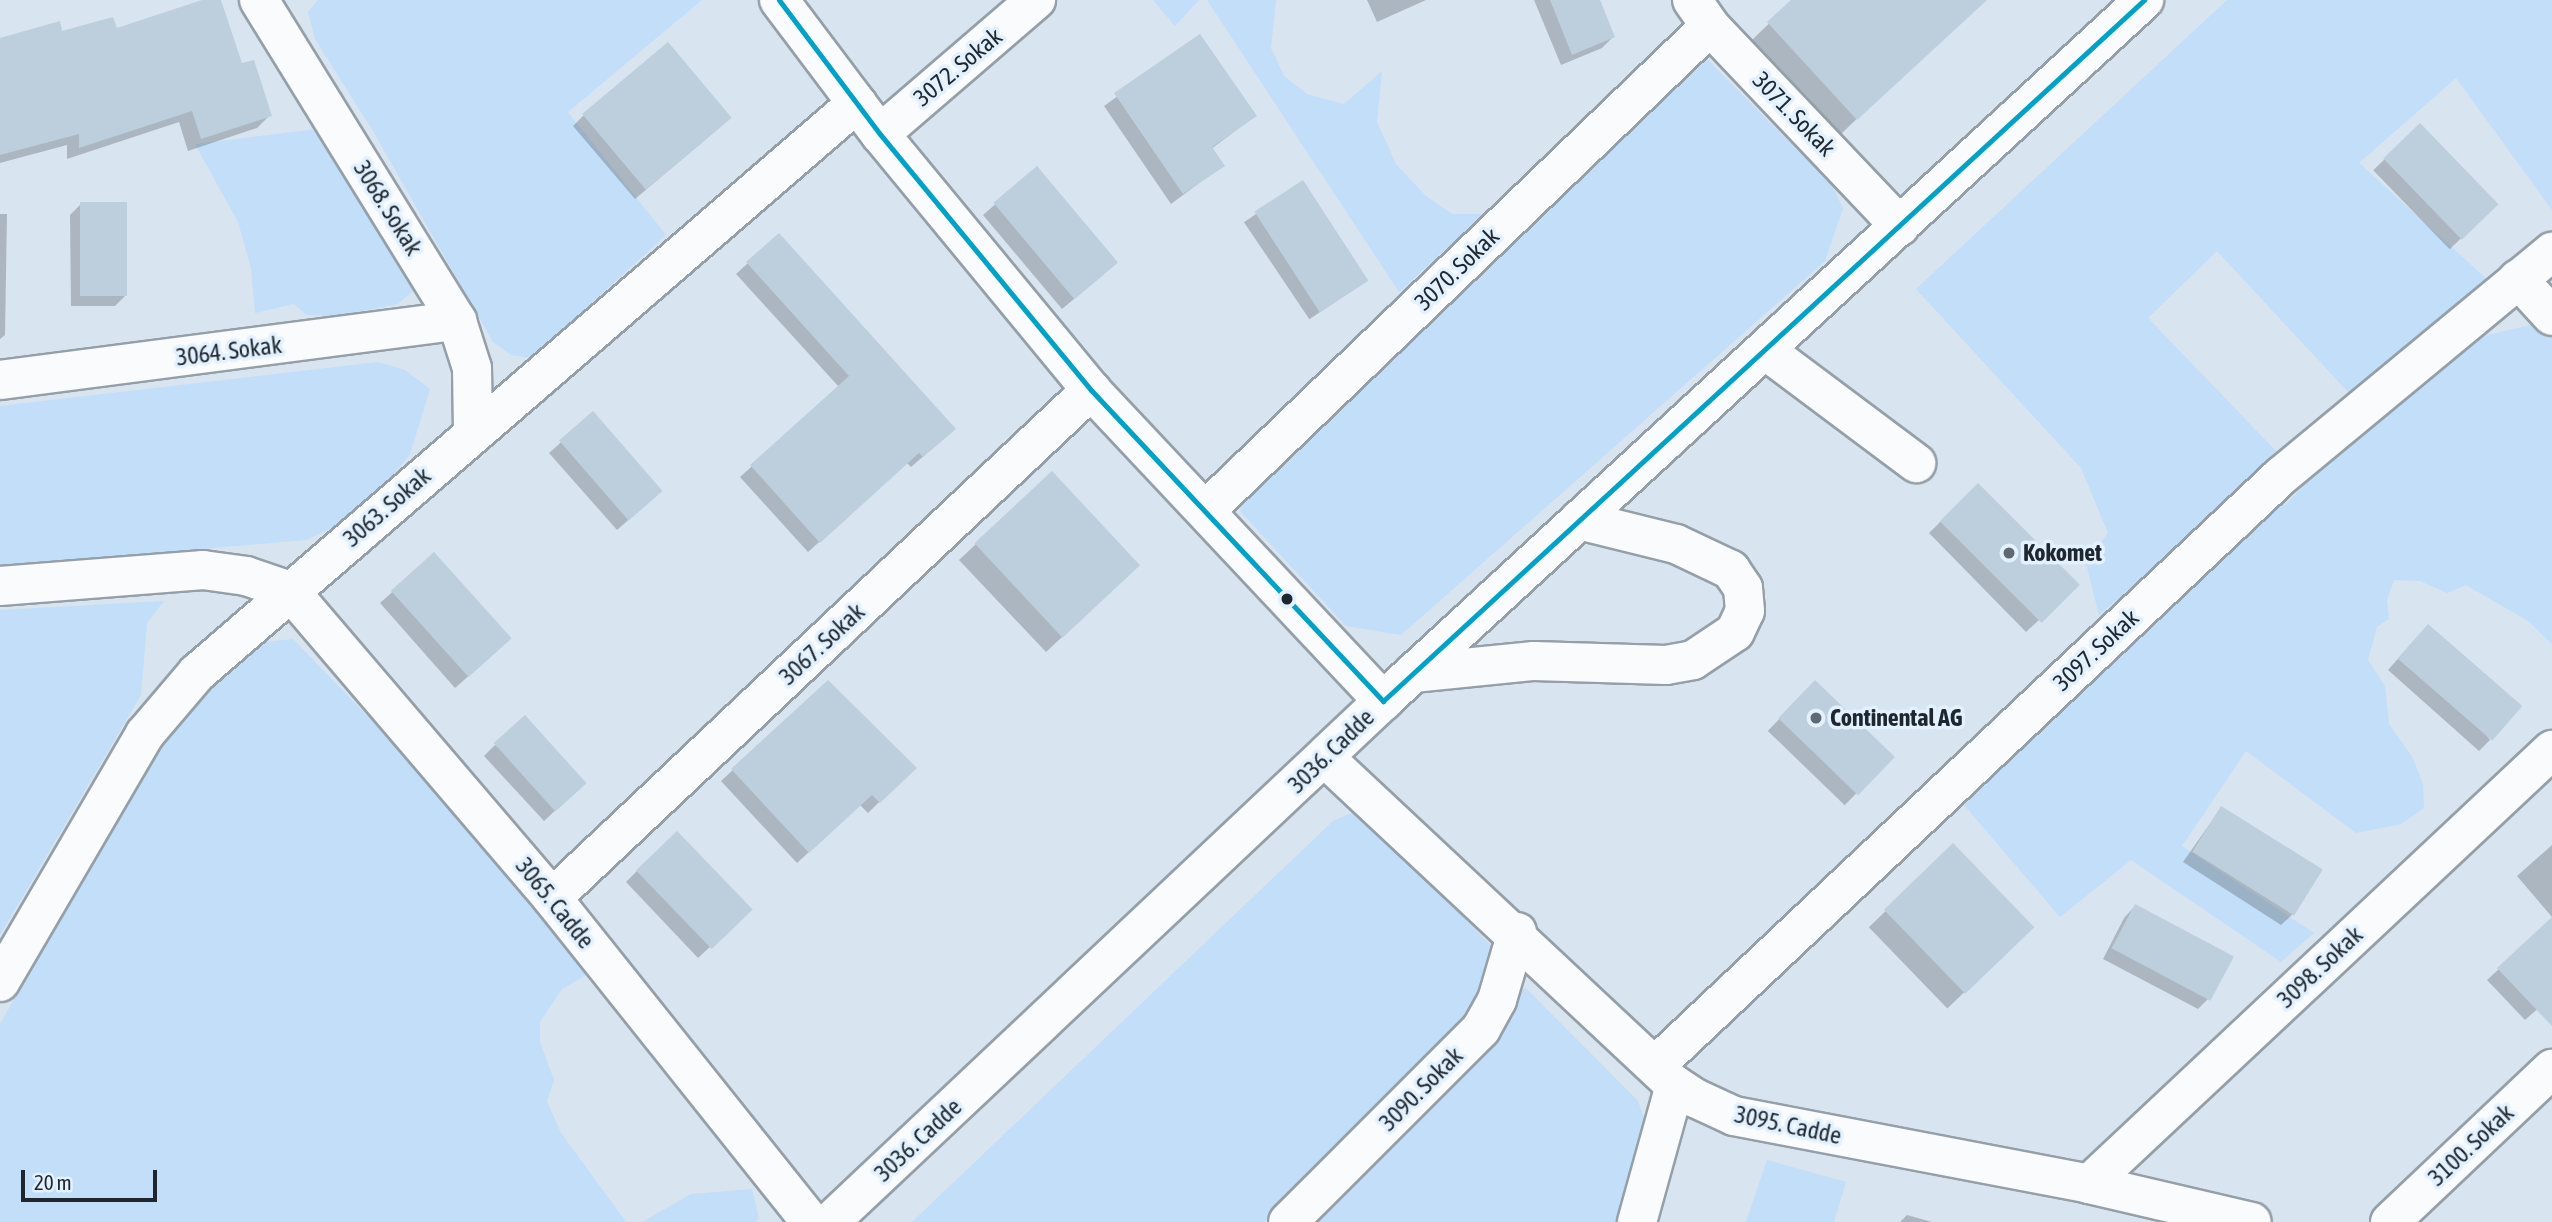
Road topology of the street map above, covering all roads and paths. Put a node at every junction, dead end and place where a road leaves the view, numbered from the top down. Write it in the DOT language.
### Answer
graph roads {
  1 [pos="259,0"];
  2 [pos="779,0"];
  3 [pos="1036,0"];
  4 [pos="2144,0"];
  5 [pos="1701,13"];
  6 [pos="857,103"];
  7 [pos="880,134"];
  8 [pos="1900,226"];
  9 [pos="2552,252"];
  10 [pos="2518,279"];
  11 [pos="2552,316"];
  12 [pos="457,321"];
  13 [pos="1765,350"];
  14 [pos="0,380"];
  15 [pos="1091,390"];
  16 [pos="473,431"];
  17 [pos="1916,463"];
  18 [pos="1205,512"];
  19 [pos="1579,520"];
  20 [pos="0,586"];
  21 [pos="290,591"];
  22 [pos="1413,673"];
  23 [pos="1383,701"];
  24 [pos="2552,751"];
  25 [pos="1325,758"];
  26 [pos="552,898"];
  27 [pos="1517,932"];
  28 [pos="0,982"];
  29 [pos="2552,1069"];
  30 [pos="1665,1075"];
  31 [pos="2089,1184"];
  32 [pos="811,1222"];
  33 [pos="830,1222"];
  34 [pos="1288,1222"];
  35 [pos="1637,1222"];
  36 [pos="2252,1222"];
  37 [pos="2390,1222"];
  1 -- 12 [label="street, 3068. Sokak"];
  2 -- 6 [label="street"];
  3 -- 7 [label="street, 3072. Sokak"];
  4 -- 8 [label="street, 3036. Cadde"];
  5 -- 8 [label="street, 3071. Sokak"];
  5 -- 18 [label="street, 3070. Sokak"];
  6 -- 7 [label="street"];
  6 -- 16 [label="street, 3063. Sokak"];
  7 -- 15 [label="street"];
  8 -- 13 [label="street, 3036. Cadde"];
  9 -- 10 [label="street, 3097. Sokak"];
  10 -- 11 [label="street"];
  10 -- 30 [label="street, 3097. Sokak"];
  12 -- 14 [label="street, 3064. Sokak"];
  12 -- 16 [label="street, 3068. Sokak"];
  13 -- 17 [label="street"];
  13 -- 19 [label="street, 3036. Cadde"];
  15 -- 18 [label="street"];
  15 -- 26 [label="street, 3067. Sokak"];
  16 -- 21 [label="street, 3063. Sokak"];
  18 -- 23 [label="street"];
  19 -- 22 [label="street, 3036. Cadde"];
  19 -- 22 [label="street"];
  20 -- 21 [label="street"];
  21 -- 26 [label="street, 3065. Cadde"];
  21 -- 28 [label="street, 3063. Sokak"];
  22 -- 23 [label="street, 3036. Cadde"];
  23 -- 25 [label="street, 3036. Cadde"];
  24 -- 31 [label="street, 3098. Sokak"];
  25 -- 27 [label="street, 3095. Cadde"];
  25 -- 33 [label="street, 3036. Cadde"];
  26 -- 32 [label="street, 3065. Cadde"];
  27 -- 30 [label="street, 3095. Cadde"];
  27 -- 34 [label="street, 3090. Sokak"];
  29 -- 37 [label="street, 3100. Sokak"];
  30 -- 31 [label="street, 3095. Cadde"];
  30 -- 35 [label="street"];
  31 -- 36 [label="street, 3095. Cadde"];
}
